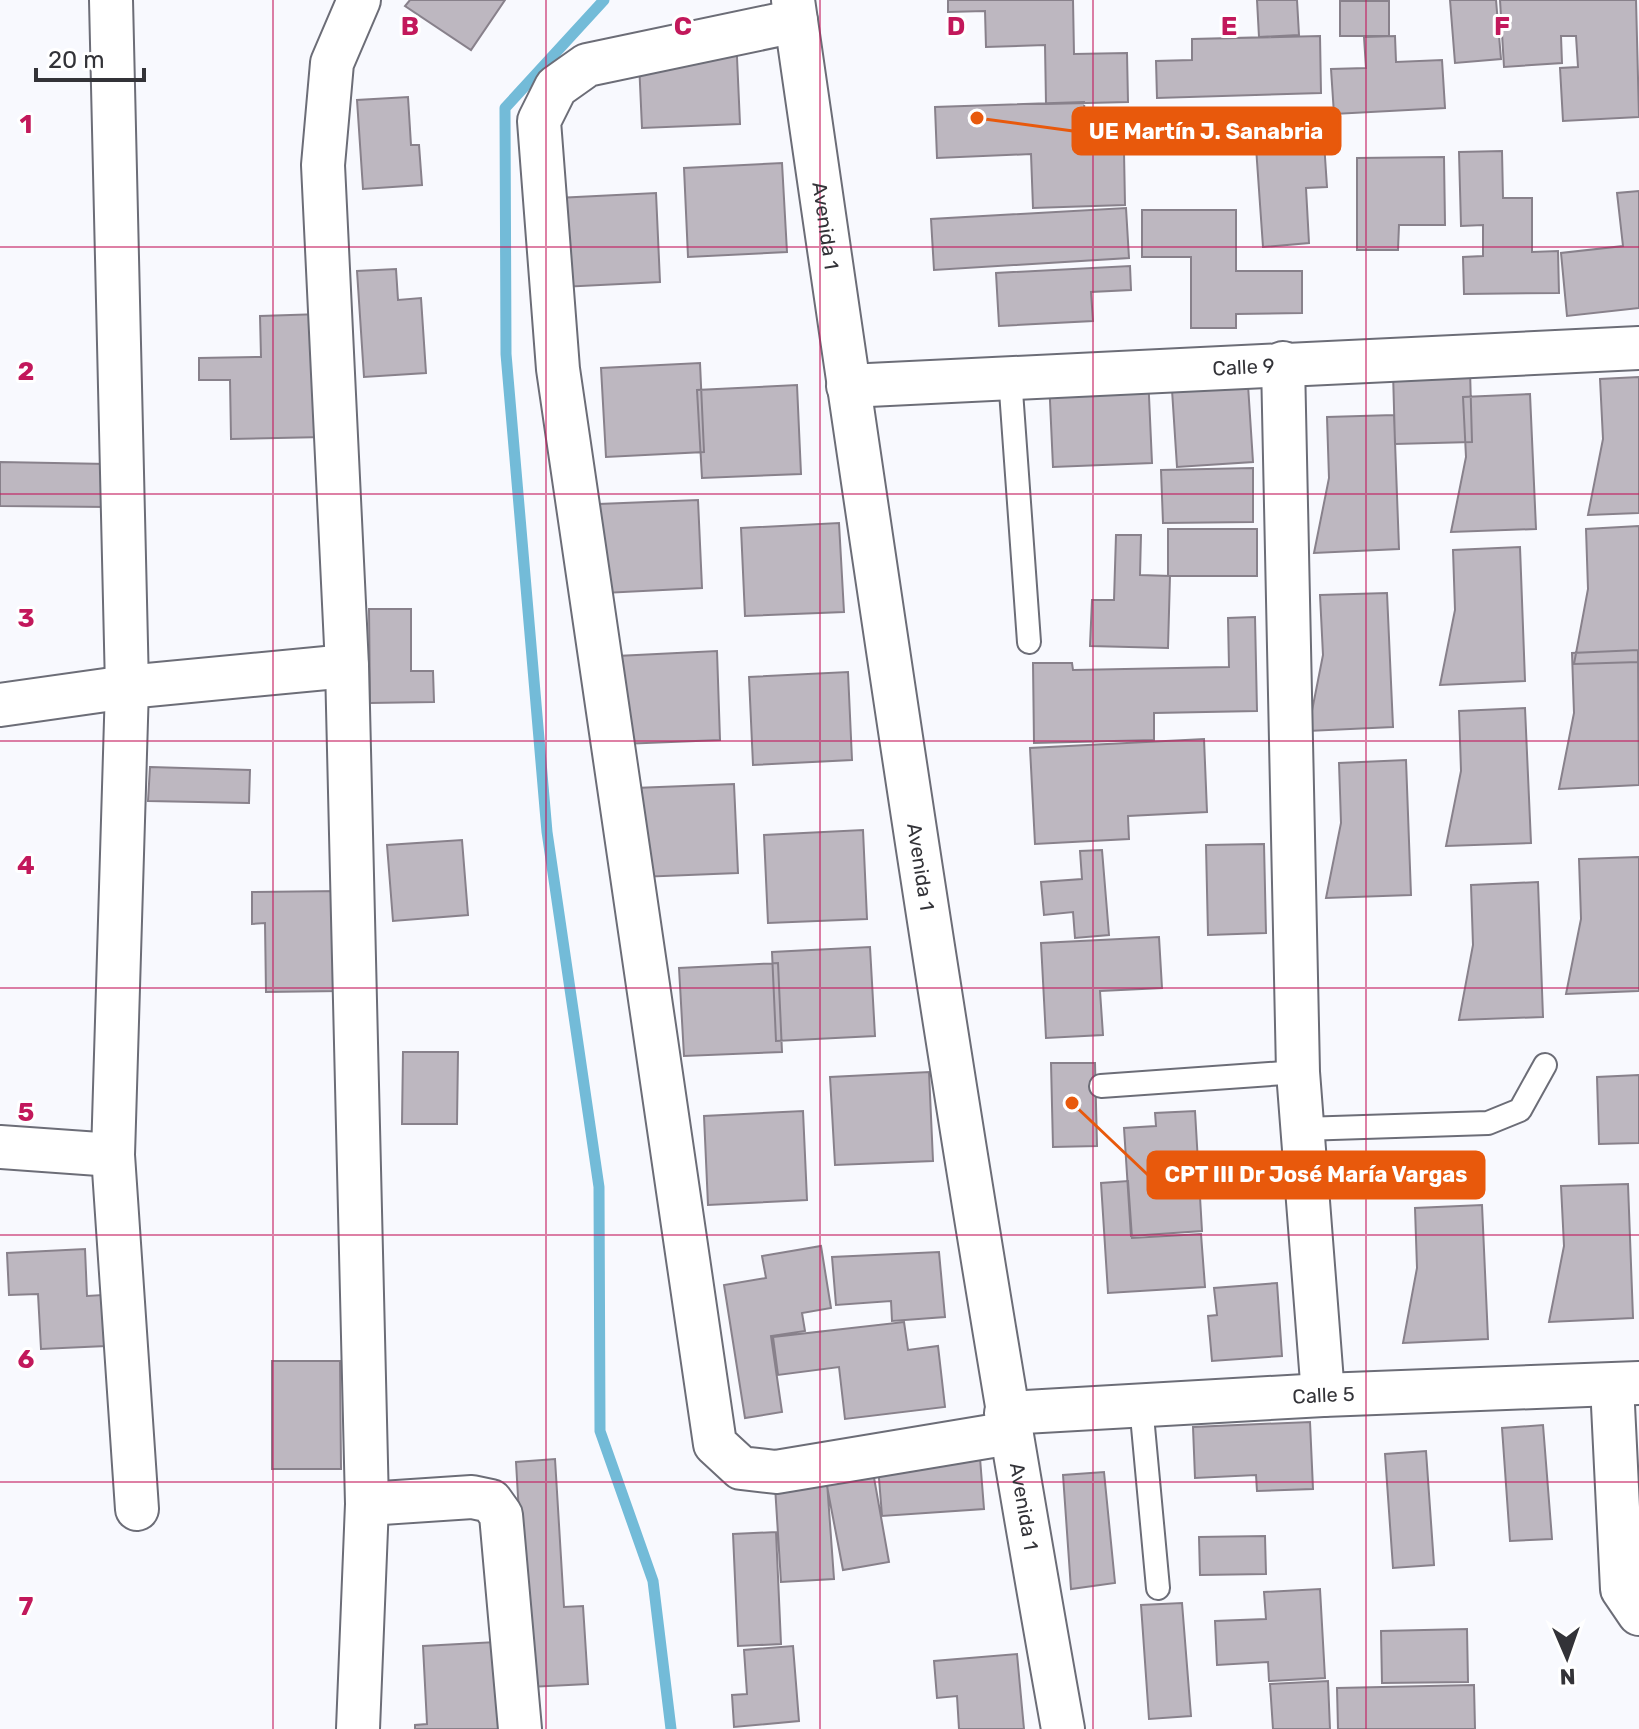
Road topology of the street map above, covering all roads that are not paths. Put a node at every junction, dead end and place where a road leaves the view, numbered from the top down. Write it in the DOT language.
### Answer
graph roads {
  1 [pos="111,0"];
  2 [pos="359,0"];
  3 [pos="795,11"];
  4 [pos="1639,348"];
  5 [pos="1283,363"];
  6 [pos="1010,377"];
  7 [pos="848,386"];
  8 [pos="1029,642"];
  9 [pos="347,666"];
  10 [pos="127,687"];
  11 [pos="0,705"];
  12 [pos="1545,1065"];
  13 [pos="1298,1072"];
  14 [pos="1101,1086"];
  15 [pos="1302,1129"];
  16 [pos="0,1147"];
  17 [pos="113,1155"];
  18 [pos="1626,1384"];
  19 [pos="1323,1395"];
  20 [pos="1141,1405"];
  21 [pos="1008,1423"];
  22 [pos="367,1504"];
  23 [pos="137,1509"];
  24 [pos="1158,1588"];
  25 [pos="1639,1614"];
  26 [pos="358,1729"];
  27 [pos="520,1729"];
  28 [pos="1063,1729"];
  1 -- 10 [label="street"];
  2 -- 9 [label="street"];
  3 -- 7 [label="street, Avenida 1"];
  3 -- 21 [label="street, Calle 5"];
  4 -- 5 [label="street, Calle 9"];
  5 -- 6 [label="street, Calle 9"];
  5 -- 13 [label="street"];
  6 -- 7 [label="street, Calle 9"];
  6 -- 8 [label="lane"];
  7 -- 21 [label="street, Avenida 1"];
  9 -- 10 [label="street"];
  9 -- 22 [label="street"];
  10 -- 11 [label="street"];
  10 -- 17 [label="street"];
  12 -- 15 [label="lane"];
  13 -- 14 [label="lane"];
  13 -- 15 [label="street"];
  15 -- 19 [label="street"];
  16 -- 17 [label="street"];
  17 -- 23 [label="street"];
  18 -- 19 [label="street, Calle 5"];
  18 -- 25 [label="street"];
  19 -- 20 [label="street, Calle 5"];
  20 -- 21 [label="street, Calle 5"];
  20 -- 24 [label="lane"];
  21 -- 28 [label="street, Avenida 1"];
  22 -- 26 [label="street"];
  22 -- 27 [label="street"];
}
